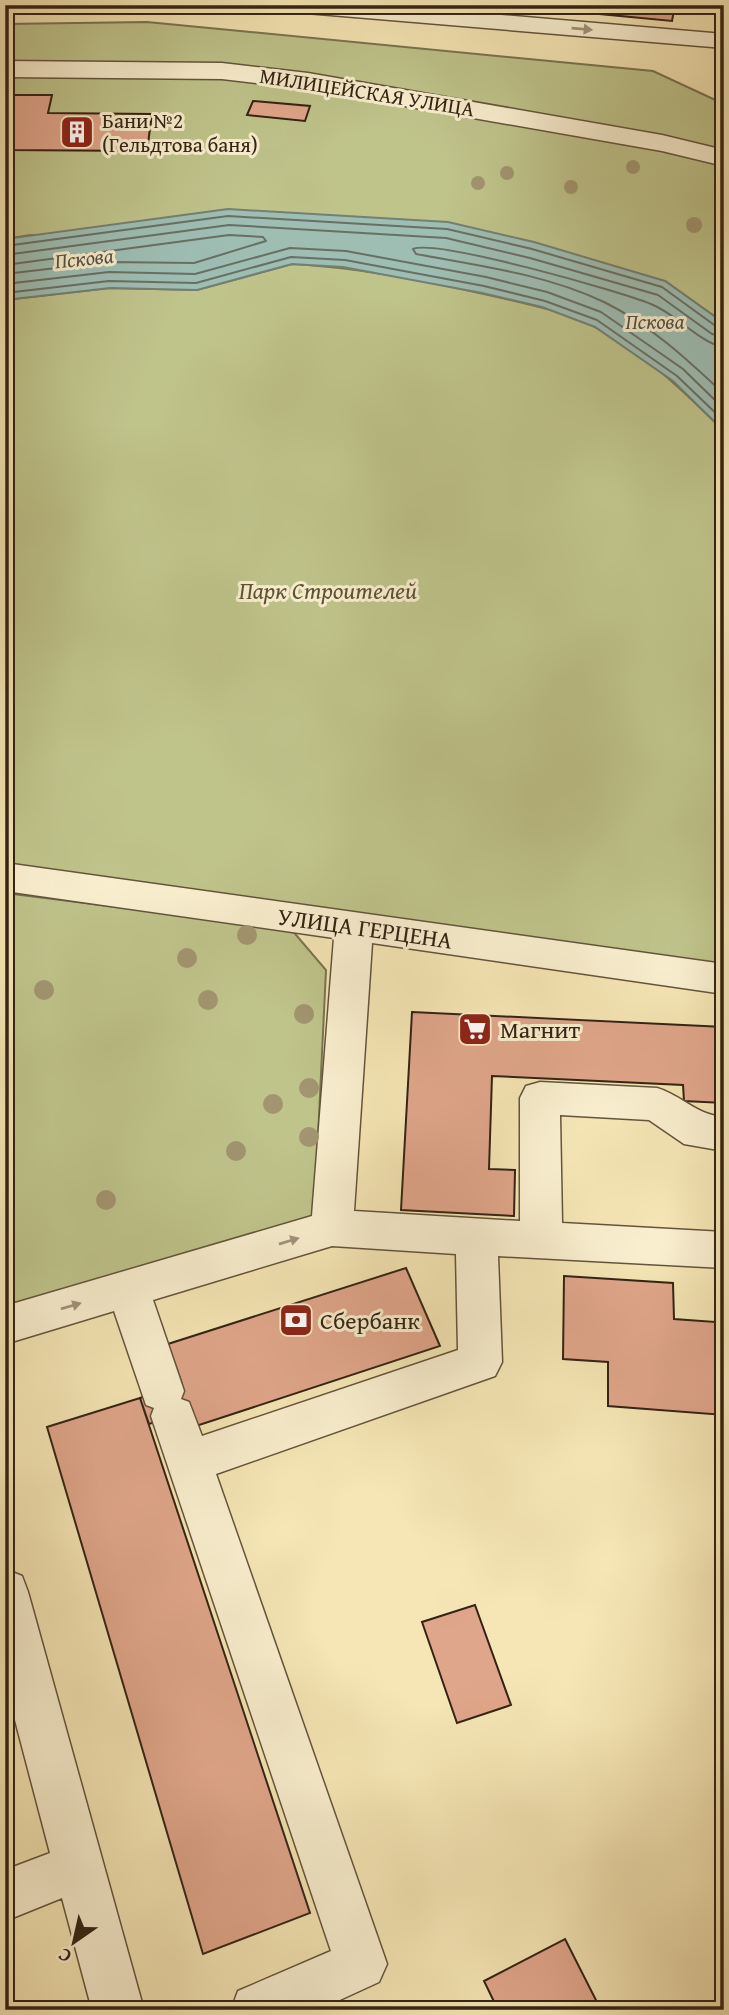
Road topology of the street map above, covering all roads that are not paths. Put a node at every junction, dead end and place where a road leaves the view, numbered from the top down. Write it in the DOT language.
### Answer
graph roads {
  1 [pos="294,5"];
  2 [pos="724,41"];
  3 [pos="5,69"];
  4 [pos="724,158"];
  5 [pos="5,877"];
  6 [pos="354,926"];
  7 [pos="724,979"];
  8 [pos="724,1134"];
  9 [pos="332,1228"];
  10 [pos="476,1237"];
  11 [pos="541,1241"];
  12 [pos="724,1250"];
  13 [pos="128,1289"];
  14 [pos="5,1325"];
  15 [pos="189,1462"];
  16 [pos="5,1592"];
  17 [pos="80,1866"];
  18 [pos="5,1896"];
  19 [pos="118,2010"];
  20 [pos="257,2010"];
  1 -- 2 [label="street, one-way"];
  3 -- 4 [label="street, МИЛИЦЕЙСКАЯ УЛИЦА"];
  5 -- 6 [label="street, УЛИЦА ГЕРЦЕНА"];
  6 -- 7 [label="street, УЛИЦА ГЕРЦЕНА"];
  6 -- 9 [label="street"];
  8 -- 11 [label="street"];
  9 -- 10 [label="street"];
  13 -- 9 [label="street, one-way"];
  10 -- 11 [label="street"];
  10 -- 15 [label="street"];
  11 -- 12 [label="street"];
  14 -- 13 [label="street, one-way"];
  13 -- 15 [label="street"];
  15 -- 20 [label="street"];
  16 -- 17 [label="street"];
  17 -- 18 [label="street"];
  17 -- 19 [label="street"];
}
